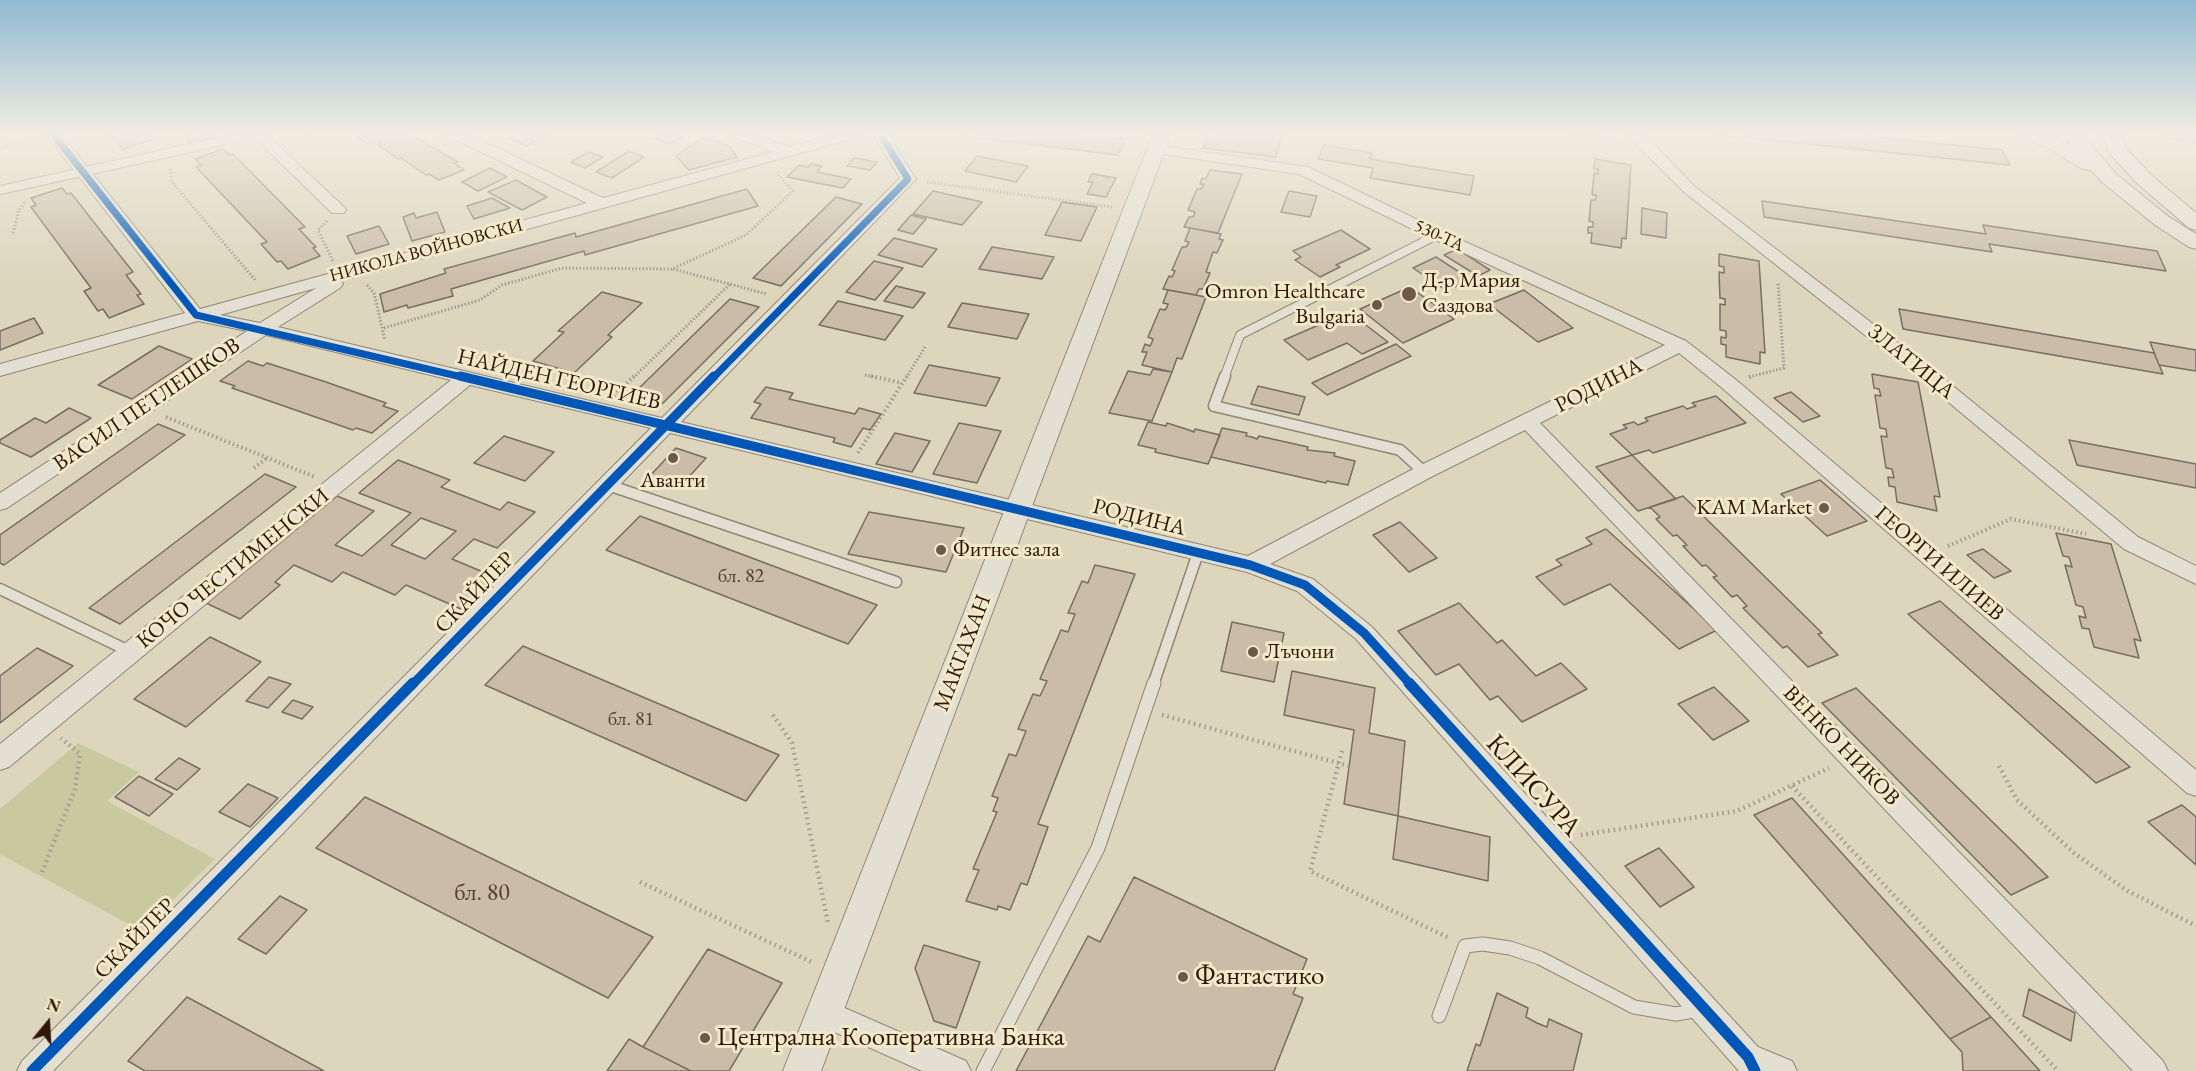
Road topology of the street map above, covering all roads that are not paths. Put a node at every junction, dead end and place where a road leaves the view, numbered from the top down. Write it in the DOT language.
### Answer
graph roads {
  1 [pos="27,184"];
  2 [pos="91,184"];
  3 [pos="310,184"];
  4 [pos="561,184"];
  5 [pos="670,184"];
  6 [pos="903,184"];
  7 [pos="1143,184"];
  8 [pos="1332,184"];
  9 [pos="1684,184"];
  10 [pos="2116,184"];
  11 [pos="2150,184"];
  12 [pos="0,190"];
  13 [pos="601,203"];
  14 [pos="338,210"];
  15 [pos="2196,224"];
  16 [pos="1437,235"];
  17 [pos="2196,243"];
  18 [pos="355,270"];
  19 [pos="196,315"];
  20 [pos="262,329"];
  21 [pos="1680,345"];
  22 [pos="0,370"];
  23 [pos="466,378"];
  24 [pos="1528,422"];
  25 [pos="666,426"];
  26 [pos="1424,472"];
  27 [pos="608,485"];
  28 [pos="0,503"];
  29 [pos="1018,509"];
  30 [pos="1198,553"];
  31 [pos="1250,565"];
  32 [pos="2196,576"];
  33 [pos="896,582"];
  34 [pos="0,589"];
  35 [pos="131,652"];
  36 [pos="0,759"];
  37 [pos="2196,785"];
  38 [pos="1705,1009"];
  39 [pos="824,1013"];
  40 [pos="1439,1016"];
  41 [pos="1752,1064"];
  42 [pos="32,1071"];
  43 [pos="802,1071"];
  44 [pos="956,1071"];
  45 [pos="983,1071"];
  46 [pos="1782,1071"];
  47 [pos="2153,1071"];
  1 -- 12 [label="lane"];
  2 -- 19 [label="street"];
  3 -- 14 [label="street"];
  4 -- 13 [label="street"];
  5 -- 13 [label="street, НИКОЛА ВОЙНОВСКИ"];
  6 -- 25 [label="street, СКАЙЛЕР"];
  7 -- 29 [label="street, МАКГАХАН"];
  8 -- 16 [label="street, 530-ТА"];
  9 -- 32 [label="street, ЗЛАТИЦА"];
  10 -- 17 [label="street"];
  11 -- 15 [label="street"];
  13 -- 18 [label="street, НИКОЛА ВОЙНОВСКИ"];
  16 -- 21 [label="street, 530-ТА"];
  16 -- 26 [label="lane"];
  18 -- 19 [label="street, НИКОЛА ВОЙНОВСКИ"];
  18 -- 20 [label="street, ВАСИЛ ПЕТЛЕШКОВ"];
  19 -- 20 [label="street, НАЙДЕН ГЕОРГИЕВ"];
  19 -- 22 [label="street, НИКОЛА ВОЙНОВСКИ"];
  20 -- 23 [label="street, НАЙДЕН ГЕОРГИЕВ"];
  20 -- 28 [label="street, ВАСИЛ ПЕТЛЕШКОВ"];
  21 -- 24 [label="street, РОДИНА"];
  21 -- 37 [label="street, ГЕОРГИ ИЛИЕВ"];
  23 -- 25 [label="street, НАЙДЕН ГЕОРГИЕВ"];
  23 -- 35 [label="street, КОЧО ЧЕСТИМЕНСКИ"];
  24 -- 26 [label="street, РОДИНА"];
  24 -- 47 [label="street, ВЕНКО НИКОВ"];
  25 -- 27 [label="street, СКАЙЛЕР"];
  25 -- 29 [label="street, НАЙДЕН ГЕОРГИЕВ"];
  26 -- 31 [label="street, РОДИНА"];
  27 -- 33 [label="lane"];
  27 -- 42 [label="street, СКАЙЛЕР"];
  29 -- 30 [label="street, РОДИНА"];
  29 -- 39 [label="street, МАКГАХАН"];
  30 -- 31 [label="street, РОДИНА"];
  30 -- 45 [label="lane"];
  31 -- 38 [label="street, КЛИСУРА"];
  34 -- 35 [label="lane"];
  35 -- 36 [label="street, КОЧО ЧЕСТИМЕНСКИ"];
  38 -- 40 [label="lane"];
  38 -- 41 [label="street, КЛИСУРА"];
  39 -- 43 [label="street, МАКГАХАН"];
  39 -- 44 [label="street"];
  41 -- 46 [label="street"];
}
